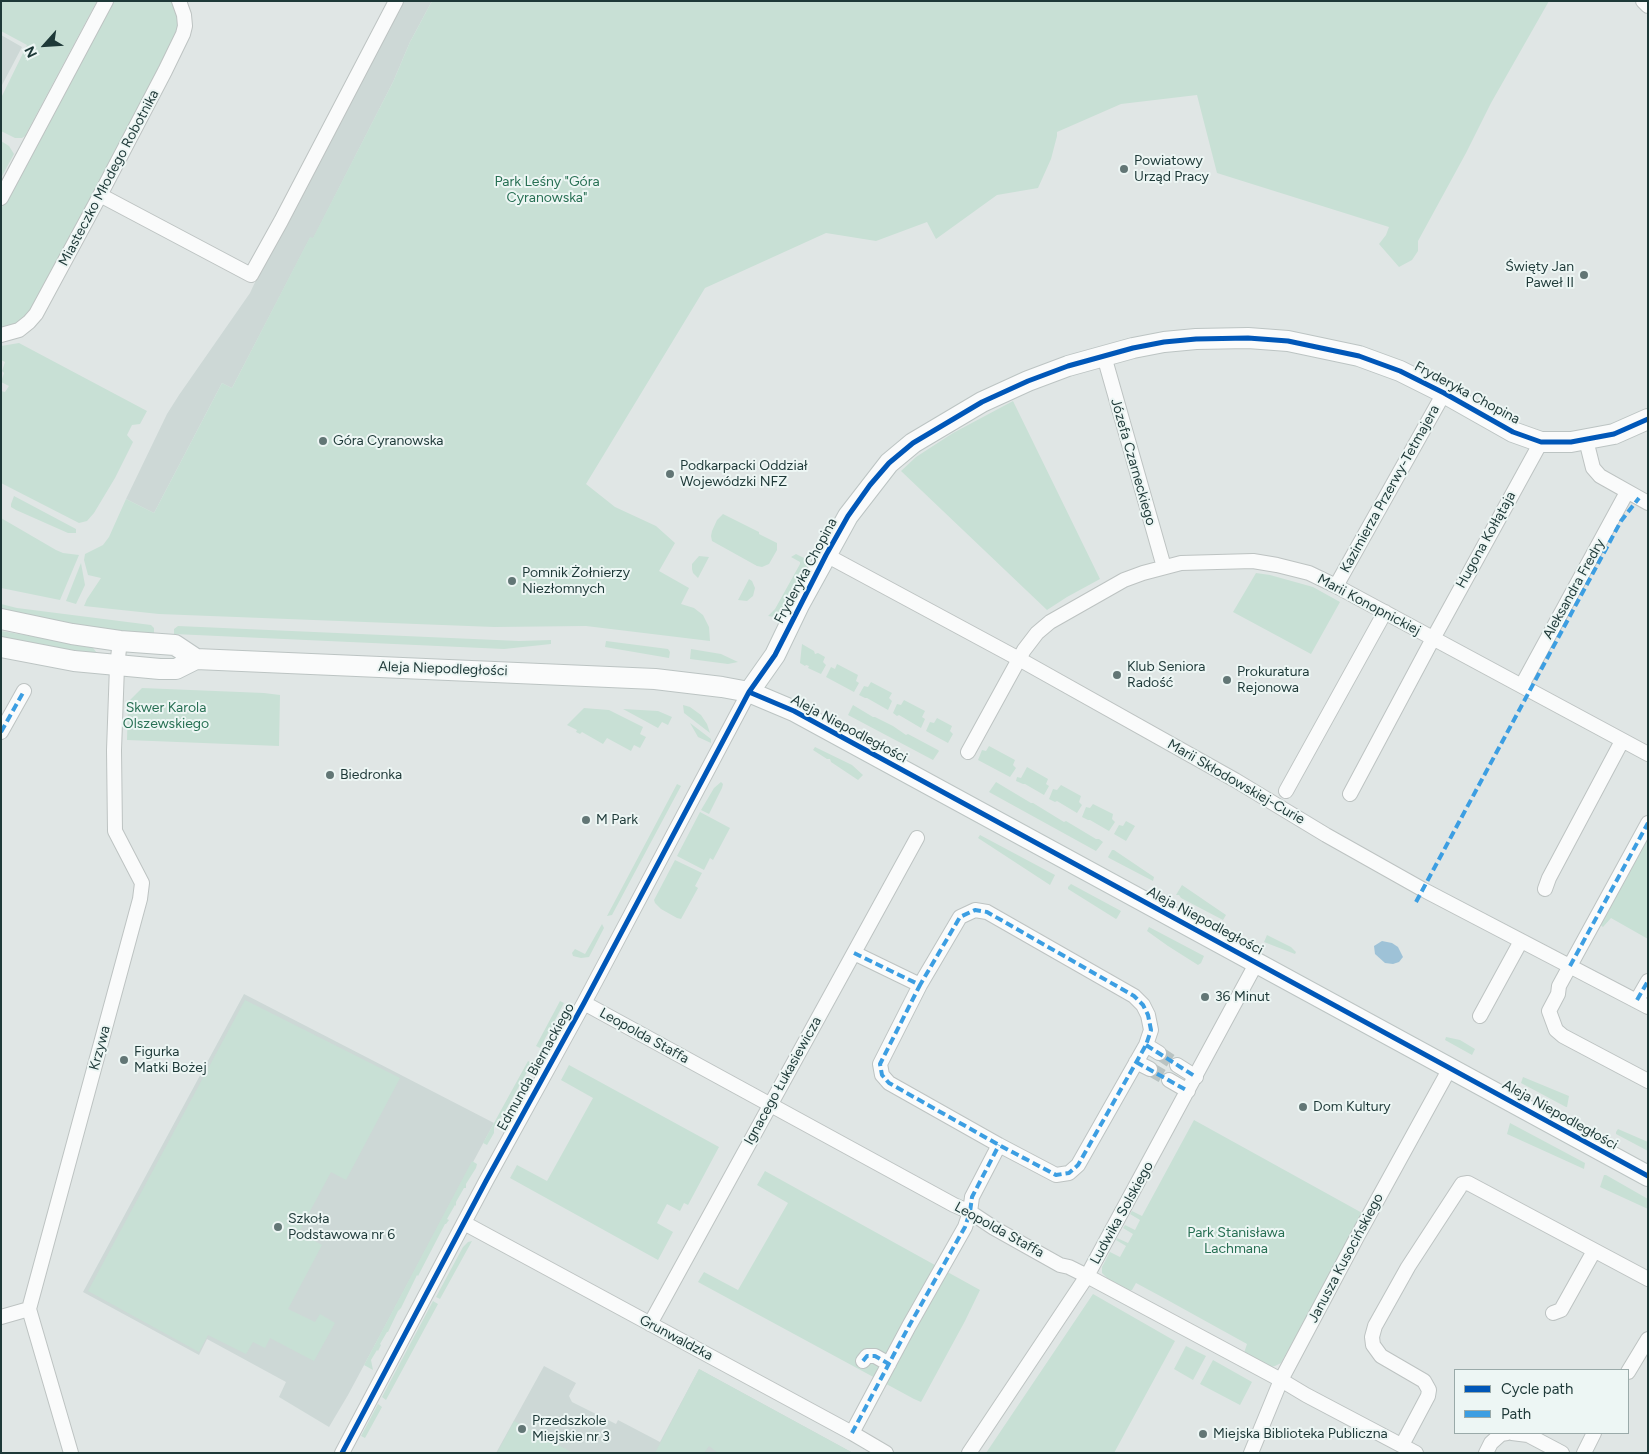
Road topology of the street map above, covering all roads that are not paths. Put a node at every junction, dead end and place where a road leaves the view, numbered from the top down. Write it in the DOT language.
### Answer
graph roads {
  1 [pos="106,1"];
  2 [pos="179,1"];
  3 [pos="396,1"];
  4 [pos="1643,1"];
  5 [pos="1648,6"];
  6 [pos="100,195"];
  7 [pos="1,198"];
  8 [pos="1,335"];
  9 [pos="1104,356"];
  10 [pos="1444,393"];
  11 [pos="1648,419"];
  12 [pos="1586,440"];
  13 [pos="1541,442"];
  14 [pos="1627,492"];
  15 [pos="1648,503"];
  16 [pos="826,555"];
  17 [pos="1164,567"];
  18 [pos="1336,586"];
  19 [pos="1385,612"];
  20 [pos="1,619"];
  21 [pos="1433,638"];
  22 [pos="120,640"];
  23 [pos="1,647"];
  24 [pos="196,659"];
  25 [pos="1019,659"];
  26 [pos="117,666"];
  27 [pos="1522,685"];
  28 [pos="24,690"];
  29 [pos="749,692"];
  30 [pos="1,732"];
  31 [pos="1622,741"];
  32 [pos="968,752"];
  33 [pos="1648,754"];
  34 [pos="1286,791"];
  35 [pos="1350,794"];
  36 [pos="1648,823"];
  37 [pos="917,838"];
  38 [pos="1545,890"];
  39 [pos="1521,942"];
  40 [pos="854,953"];
  41 [pos="1257,962"];
  42 [pos="1570,966"];
  43 [pos="1648,981"];
  44 [pos="920,985"];
  45 [pos="584,1003"];
  46 [pos="1642,1004"];
  47 [pos="1480,1016"];
  48 [pos="1146,1046"];
  49 [pos="1159,1053"];
  50 [pos="1136,1062"];
  51 [pos="1177,1066"];
  52 [pos="1450,1068"];
  53 [pos="1150,1069"];
  54 [pos="1196,1077"];
  55 [pos="1168,1080"];
  56 [pos="1648,1080"];
  57 [pos="1188,1091"];
  58 [pos="770,1105"];
  59 [pos="999,1146"];
  60 [pos="1648,1176"];
  61 [pos="970,1212"];
  62 [pos="464,1223"];
  63 [pos="1594,1251"];
  64 [pos="1087,1276"];
  65 [pos="1648,1279"];
  66 [pos="29,1309"];
  67 [pos="1553,1313"];
  68 [pos="1,1317"];
  69 [pos="650,1324"];
  70 [pos="1648,1339"];
  71 [pos="863,1361"];
  72 [pos="889,1364"];
  73 [pos="1629,1370"];
  74 [pos="1280,1380"];
  75 [pos="852,1433"];
  76 [pos="1501,1434"];
  77 [pos="1517,1434"];
  78 [pos="1594,1434"];
  79 [pos="1402,1445"];
  80 [pos="71,1453"];
  81 [pos="342,1453"];
  82 [pos="886,1453"];
  83 [pos="969,1453"];
  84 [pos="1251,1453"];
  85 [pos="1416,1453"];
  86 [pos="1486,1453"];
  87 [pos="1562,1453"];
  88 [pos="1584,1453"];
  1 -- 7 [label="street"];
  2 -- 6 [label="street, Miasteczko Młodego Robotnika"];
  3 -- 6 [label="street"];
  4 -- 5 [label="street"];
  6 -- 8 [label="street, Miasteczko Młodego Robotnika"];
  9 -- 10 [label="street, Fryderyka Chopina"];
  9 -- 16 [label="street, Fryderyka Chopina"];
  9 -- 17 [label="street, Józefa Czarneckiego"];
  10 -- 13 [label="street, Fryderyka Chopina"];
  10 -- 18 [label="street, Kazimierza Przerwy-Tetmajera"];
  11 -- 12 [label="street, Fryderyka Chopina"];
  12 -- 13 [label="street, Fryderyka Chopina"];
  12 -- 14 [label="street"];
  13 -- 21 [label="street, Hugona Kołłątaja"];
  14 -- 15 [label="street"];
  14 -- 27 [label="street, Aleksandra Fredry"];
  16 -- 25 [label="street, Marii Skłodowskiej-Curie"];
  16 -- 29 [label="street, Fryderyka Chopina"];
  17 -- 18 [label="street, Marii Konopnickiej"];
  17 -- 25 [label="street, Marii Konopnickiej"];
  18 -- 19 [label="street, Marii Konopnickiej"];
  19 -- 21 [label="street, Marii Konopnickiej"];
  19 -- 34 [label="street"];
  20 -- 22 [label="street"];
  21 -- 27 [label="street, Marii Konopnickiej"];
  21 -- 35 [label="street, Hugona Kołłątaja"];
  22 -- 24 [label="street"];
  22 -- 26 [label="street, Krzywa"];
  23 -- 26 [label="street, Aleja Niepodległości"];
  24 -- 26 [label="street, Aleja Niepodległości"];
  24 -- 29 [label="street, Aleja Niepodległości"];
  25 -- 32 [label="street, Marii Konopnickiej"];
  25 -- 39 [label="street, Marii Skłodowskiej-Curie"];
  26 -- 66 [label="street, Krzywa"];
  27 -- 31 [label="street, Marii Konopnickiej"];
  28 -- 30 [label="street"];
  29 -- 41 [label="street, Aleja Niepodległości"];
  29 -- 45 [label="street, Edmunda Biernackiego"];
  31 -- 33 [label="street, Marii Konopnickiej"];
  31 -- 38 [label="street"];
  36 -- 42 [label="street"];
  37 -- 40 [label="street, Ignacego Łukasiewicza"];
  39 -- 42 [label="street, Marii Skłodowskiej-Curie"];
  39 -- 47 [label="street"];
  40 -- 44 [label="street"];
  40 -- 58 [label="street, Ignacego Łukasiewicza"];
  41 -- 52 [label="street, Aleja Niepodległości"];
  41 -- 54 [label="street, Ludwika Solskiego"];
  42 -- 46 [label="street, Marii Skłodowskiej-Curie"];
  42 -- 56 [label="street"];
  43 -- 46 [label="street"];
  44 -- 48 [label="street"];
  44 -- 59 [label="street"];
  45 -- 58 [label="street, Leopolda Staffa"];
  45 -- 62 [label="street, Edmunda Biernackiego"];
  48 -- 49 [label="street"];
  48 -- 50 [label="street"];
  50 -- 53 [label="street"];
  50 -- 59 [label="street"];
  51 -- 54 [label="street"];
  52 -- 60 [label="street, Aleja Niepodległości"];
  52 -- 74 [label="street, Janusza Kusocińskiego"];
  54 -- 57 [label="street, Ludwika Solskiego"];
  55 -- 57 [label="street"];
  57 -- 64 [label="street, Ludwika Solskiego"];
  58 -- 61 [label="street, Leopolda Staffa"];
  58 -- 69 [label="street, Ignacego Łukasiewicza"];
  59 -- 61 [label="street"];
  61 -- 64 [label="street, Leopolda Staffa"];
  61 -- 72 [label="street"];
  62 -- 69 [label="street, Grunwaldzka"];
  62 -- 81 [label="street, Edmunda Biernackiego"];
  63 -- 65 [label="street"];
  63 -- 67 [label="street"];
  63 -- 79 [label="street"];
  64 -- 74 [label="street, Leopolda Staffa"];
  64 -- 83 [label="street, Ludwika Solskiego"];
  66 -- 68 [label="street"];
  66 -- 80 [label="street"];
  69 -- 75 [label="street, Grunwaldzka"];
  70 -- 73 [label="street"];
  71 -- 72 [label="street"];
  72 -- 75 [label="street"];
  74 -- 79 [label="street, Leopolda Staffa"];
  74 -- 84 [label="street, Janusza Kusocińskiego"];
  75 -- 82 [label="street, Grunwaldzka"];
  76 -- 86 [label="street"];
  77 -- 87 [label="street"];
  78 -- 88 [label="street"];
  79 -- 85 [label="street, Leopolda Staffa"];
}
